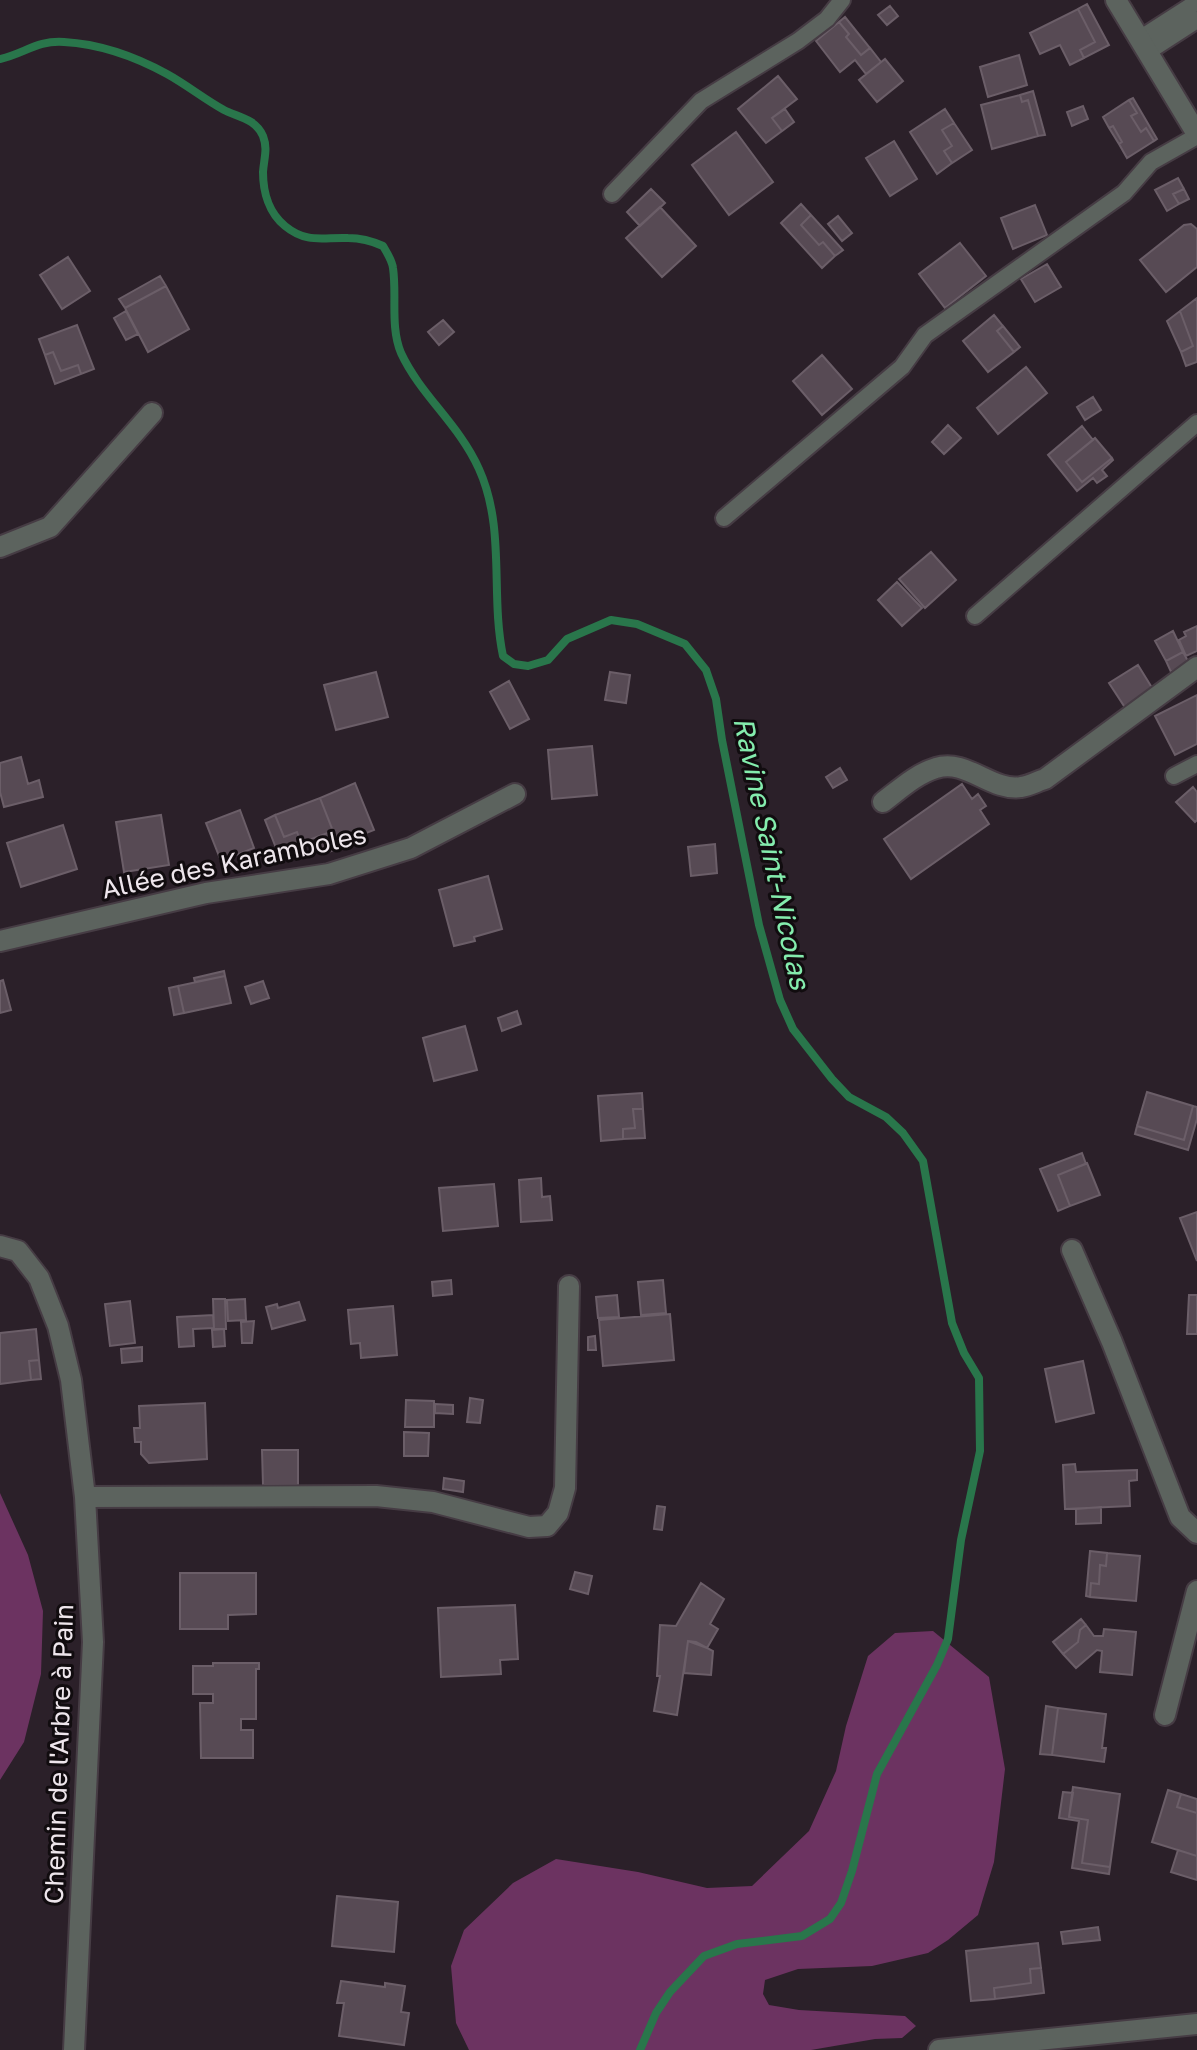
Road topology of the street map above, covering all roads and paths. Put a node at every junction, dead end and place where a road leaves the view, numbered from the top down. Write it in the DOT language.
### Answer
graph roads {
  1 [pos="842,0"];
  2 [pos="1116,0"];
  3 [pos="1197,2"];
  4 [pos="1197,20"];
  5 [pos="1145,45"];
  6 [pos="1197,135"];
  7 [pos="612,194"];
  8 [pos="152,413"];
  9 [pos="1197,423"];
  10 [pos="724,518"];
  11 [pos="0,547"];
  12 [pos="975,616"];
  13 [pos="1197,667"];
  14 [pos="1197,764"];
  15 [pos="1174,776"];
  16 [pos="515,794"];
  17 [pos="883,802"];
  18 [pos="0,941"];
  19 [pos="0,1246"];
  20 [pos="1072,1250"];
  21 [pos="569,1286"];
  22 [pos="85,1497"];
  23 [pos="1197,1533"];
  24 [pos="1197,1591"];
  25 [pos="1165,1715"];
  26 [pos="1197,2024"];
  27 [pos="74,2050"];
  28 [pos="939,2050"];
  1 -- 7 [label="lane"];
  2 -- 5 [label="street"];
  3 -- 5 [label="lane"];
  4 -- 5 [label="lane"];
  5 -- 6 [label="street"];
  6 -- 10 [label="lane"];
  8 -- 11 [label="street"];
  9 -- 12 [label="lane"];
  13 -- 17 [label="street"];
  14 -- 15 [label="lane"];
  16 -- 18 [label="street, Allée des Karamboles"];
  19 -- 22 [label="street, Chemin de l'Arbre à Pain"];
  20 -- 23 [label="street"];
  21 -- 22 [label="street"];
  22 -- 27 [label="street, Chemin de l'Arbre à Pain"];
  24 -- 25 [label="street"];
  26 -- 28 [label="street"];
}
